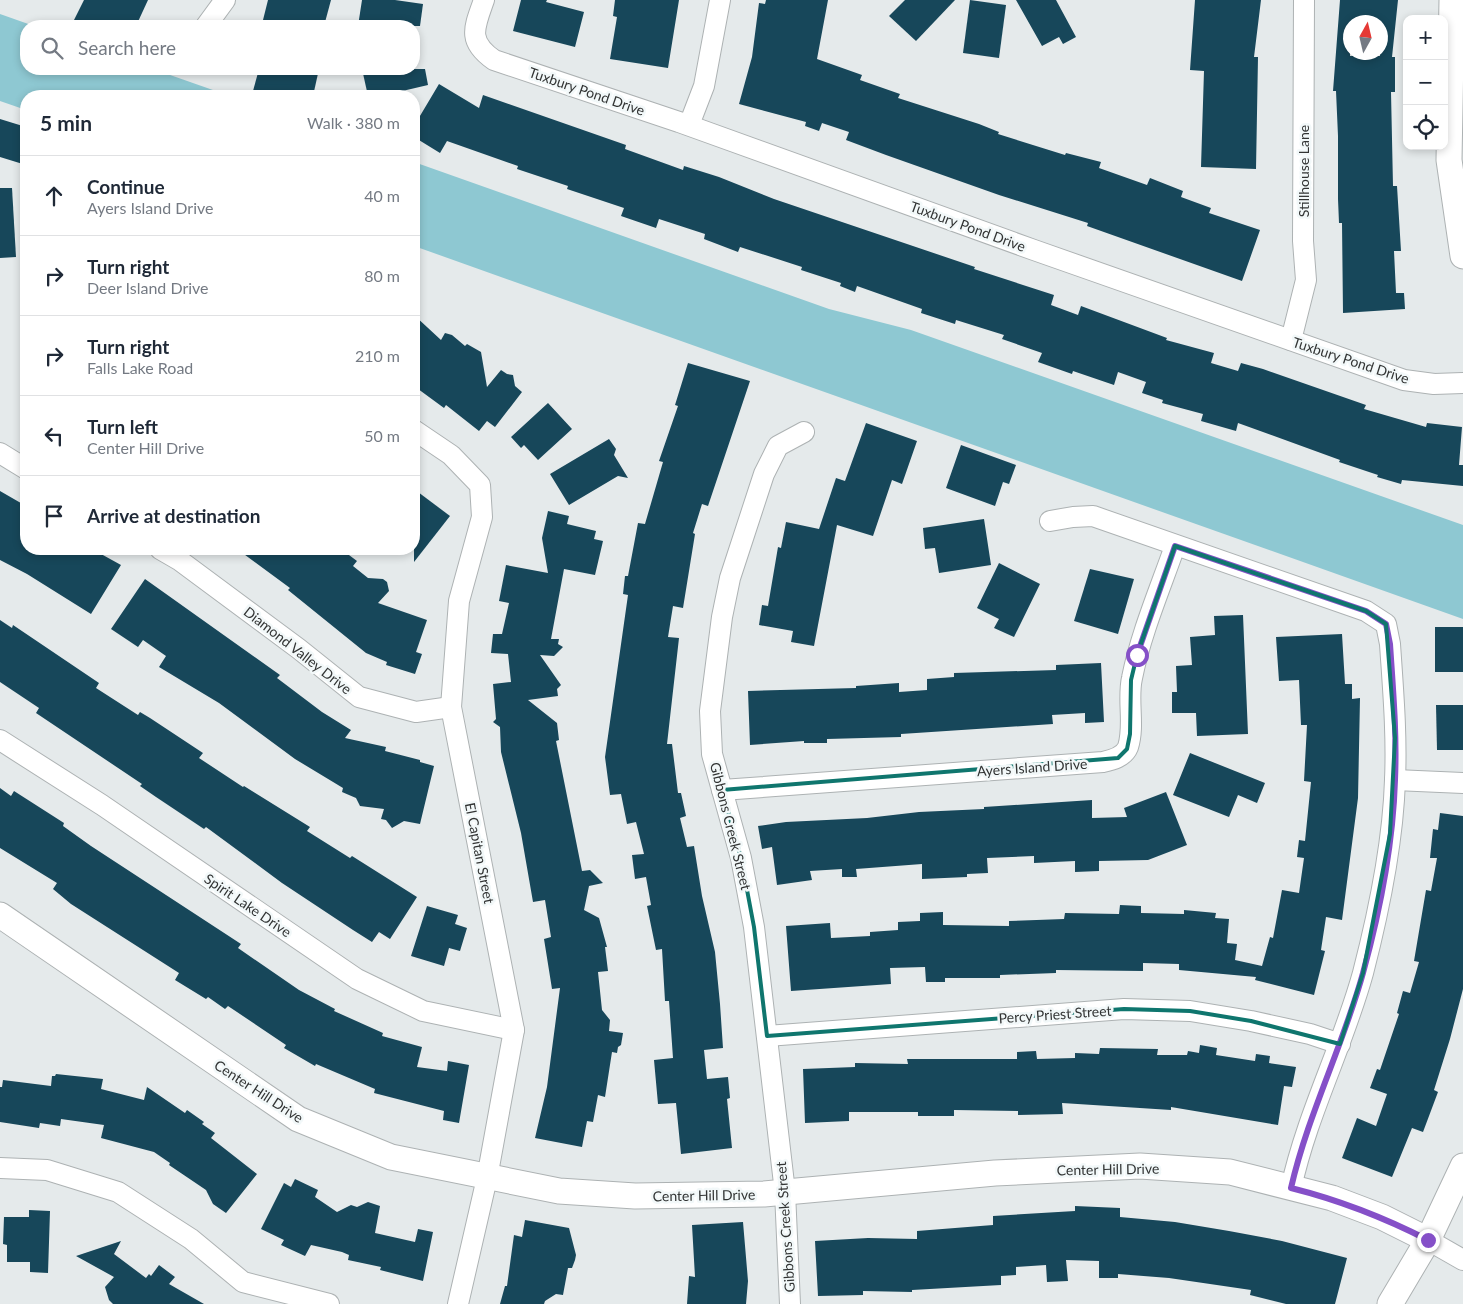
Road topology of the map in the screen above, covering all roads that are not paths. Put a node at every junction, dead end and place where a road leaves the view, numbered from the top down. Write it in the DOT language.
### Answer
graph roads {
  1 [pos="225,0"];
  2 [pos="484,0"];
  3 [pos="720,0"];
  4 [pos="1304,0"];
  5 [pos="1452,0"];
  6 [pos="210,20"];
  7 [pos="688,125"];
  8 [pos="1463,256"];
  9 [pos="1291,340"];
  10 [pos="1463,383"];
  11 [pos="804,432"];
  12 [pos="420,434"];
  13 [pos="0,453"];
  14 [pos="20,465"];
  15 [pos="1050,521"];
  16 [pos="1175,546"];
  17 [pos="170,555"];
  18 [pos="451,707"];
  19 [pos="0,740"];
  20 [pos="1395,780"];
  21 [pos="1463,783"];
  22 [pos="722,790"];
  23 [pos="0,915"];
  24 [pos="514,1030"];
  25 [pos="767,1036"];
  26 [pos="1340,1044"];
  27 [pos="1463,1166"];
  28 [pos="0,1168"];
  29 [pos="488,1178"];
  30 [pos="1291,1188"];
  31 [pos="785,1192"];
  32 [pos="1428,1240"];
  33 [pos="1463,1260"];
  34 [pos="329,1304"];
  35 [pos="458,1304"];
  36 [pos="790,1304"];
  37 [pos="1390,1304"];
  1 -- 6 [label="street"];
  2 -- 7 [label="street, Tuxbury Pond Drive"];
  3 -- 7 [label="street"];
  4 -- 9 [label="street, Stillhouse Lane"];
  5 -- 8 [label="street"];
  7 -- 9 [label="street, Tuxbury Pond Drive"];
  9 -- 10 [label="street, Tuxbury Pond Drive"];
  11 -- 22 [label="street, Gibbons Creek Street"];
  12 -- 18 [label="street, El Capitan Street"];
  13 -- 14 [label="street"];
  15 -- 16 [label="street"];
  16 -- 20 [label="street"];
  16 -- 22 [label="street, Ayers Island Drive"];
  17 -- 18 [label="street, Diamond Valley Drive"];
  18 -- 24 [label="street, El Capitan Street"];
  19 -- 24 [label="street, Spirit Lake Drive"];
  20 -- 21 [label="street"];
  20 -- 26 [label="street"];
  22 -- 25 [label="street, Gibbons Creek Street"];
  23 -- 29 [label="street, Center Hill Drive"];
  24 -- 29 [label="street, El Capitan Street"];
  25 -- 26 [label="street, Percy Priest Street"];
  25 -- 31 [label="street, Gibbons Creek Street"];
  26 -- 30 [label="street"];
  27 -- 32 [label="street"];
  28 -- 34 [label="street"];
  29 -- 31 [label="street, Center Hill Drive"];
  29 -- 35 [label="street, El Capitan Street"];
  30 -- 31 [label="street, Center Hill Drive"];
  30 -- 32 [label="street, Center Hill Drive"];
  31 -- 36 [label="street, Gibbons Creek Street"];
  32 -- 33 [label="street, Center Hill Drive"];
  32 -- 37 [label="street"];
}
